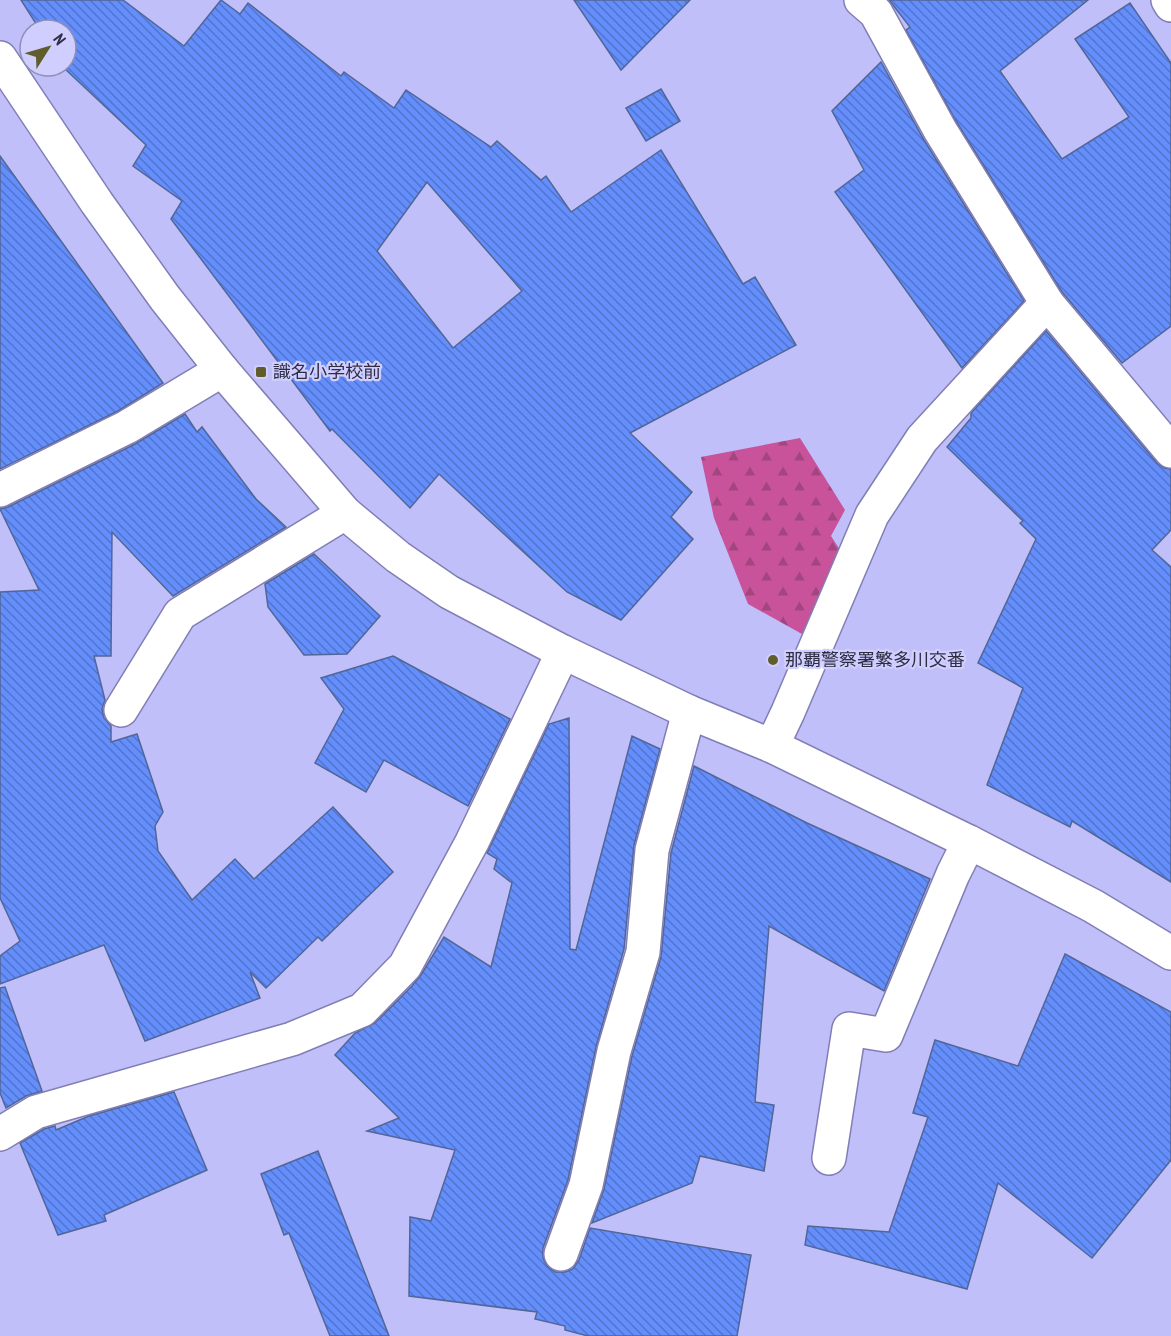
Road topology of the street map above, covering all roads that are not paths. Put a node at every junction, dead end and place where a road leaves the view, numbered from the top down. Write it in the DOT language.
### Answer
graph roads {
  1 [pos="861,0"];
  2 [pos="1168,0"];
  3 [pos="1171,5"];
  4 [pos="0,58"];
  5 [pos="1047,303"];
  6 [pos="222,369"];
  7 [pos="1171,451"];
  8 [pos="0,490"];
  9 [pos="345,513"];
  10 [pos="563,652"];
  11 [pos="121,710"];
  12 [pos="689,712"];
  13 [pos="772,746"];
  14 [pos="969,842"];
  15 [pos="1171,953"];
  16 [pos="0,1134"];
  17 [pos="830,1158"];
  18 [pos="561,1254"];
  1 -- 5 [label="street"];
  2 -- 3 [label="street"];
  4 -- 6 [label="street"];
  5 -- 7 [label="street"];
  5 -- 13 [label="street"];
  6 -- 8 [label="street"];
  6 -- 9 [label="street"];
  9 -- 10 [label="street"];
  9 -- 11 [label="street"];
  10 -- 12 [label="street"];
  10 -- 16 [label="street"];
  12 -- 13 [label="street"];
  12 -- 18 [label="street"];
  13 -- 14 [label="street"];
  14 -- 15 [label="street"];
  14 -- 17 [label="street"];
}
